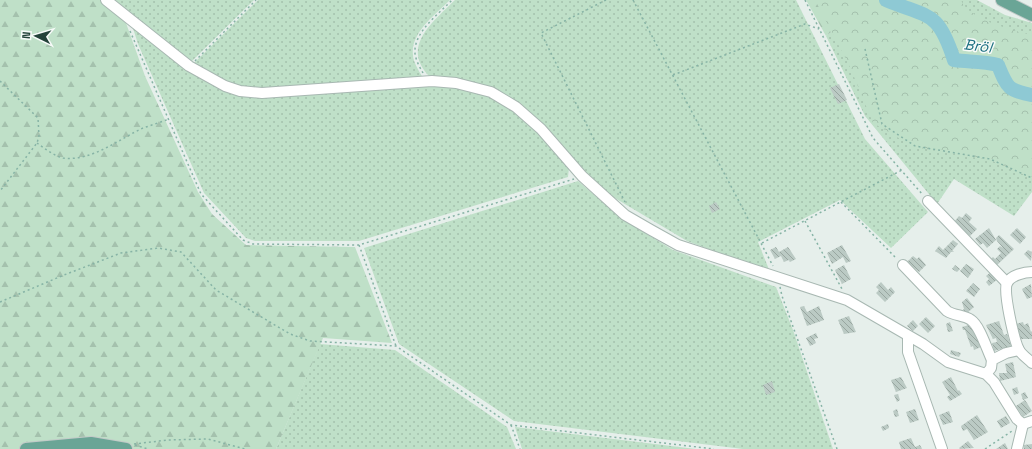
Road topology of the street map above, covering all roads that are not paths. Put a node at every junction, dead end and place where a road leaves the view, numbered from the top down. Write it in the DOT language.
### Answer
graph roads {
  1 [pos="106,0"];
  2 [pos="1002,0"];
  3 [pos="1032,15"];
  4 [pos="928,202"];
  5 [pos="903,265"];
  6 [pos="1032,272"];
  7 [pos="1007,283"];
  8 [pos="908,337"];
  9 [pos="1019,350"];
  10 [pos="992,360"];
  11 [pos="1032,363"];
  12 [pos="986,374"];
  13 [pos="1027,422"];
  14 [pos="26,449"];
  15 [pos="126,449"];
  16 [pos="942,449"];
  17 [pos="1017,449"];
  1 -- 8 [label="street"];
  2 -- 3 [label="main road"];
  4 -- 7 [label="street"];
  5 -- 10 [label="street"];
  6 -- 7 [label="street"];
  7 -- 9 [label="street"];
  8 -- 12 [label="street"];
  8 -- 16 [label="street"];
  9 -- 10 [label="street"];
  9 -- 11 [label="street"];
  10 -- 12 [label="street"];
  12 -- 13 [label="street"];
  13 -- 17 [label="street"];
  14 -- 15 [label="main road"];
}
